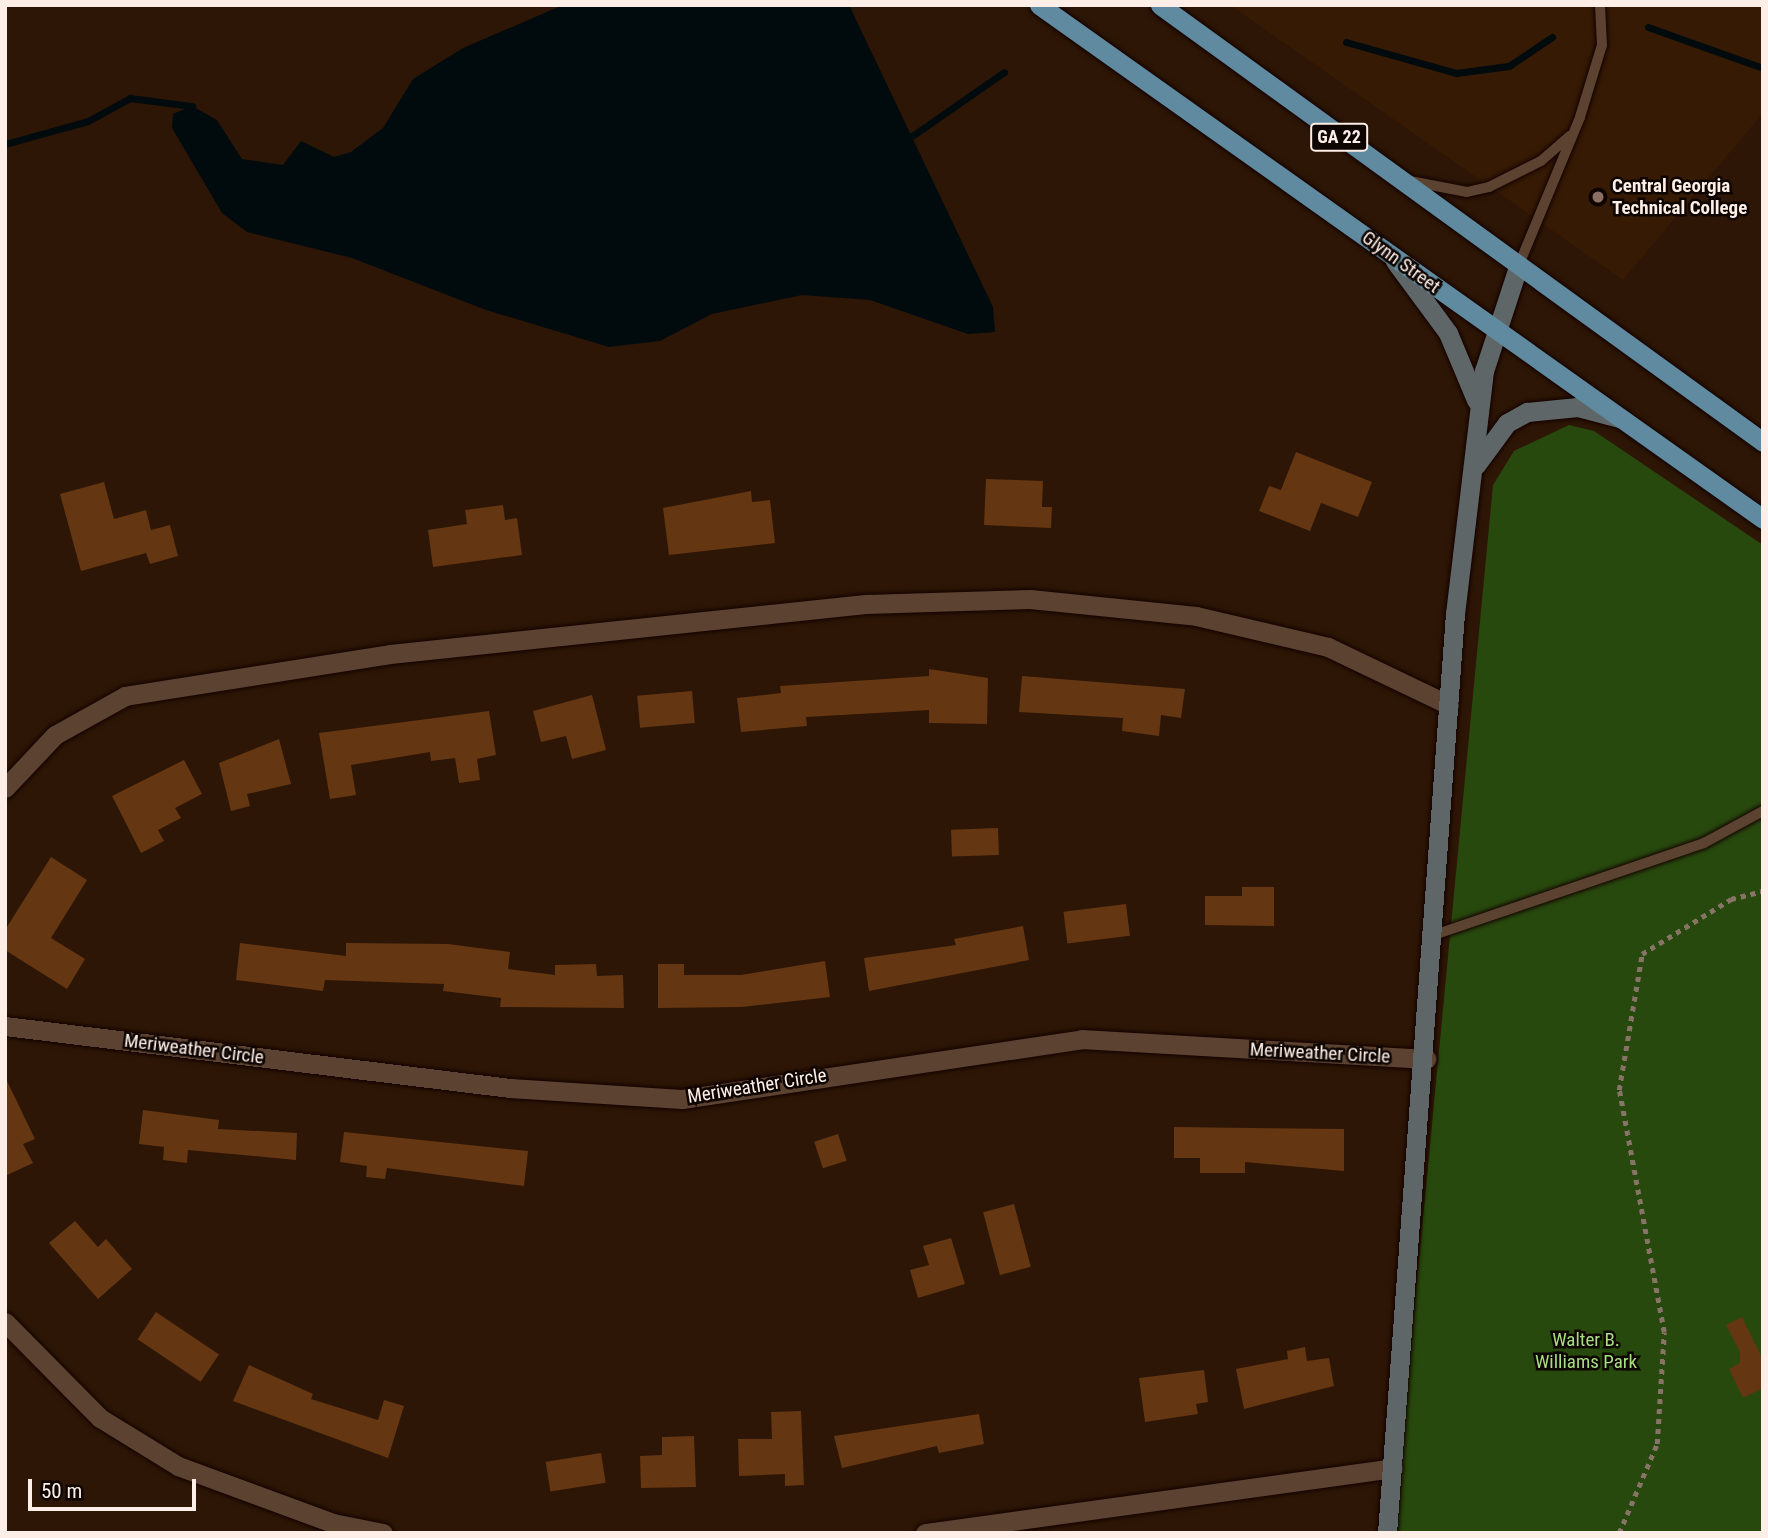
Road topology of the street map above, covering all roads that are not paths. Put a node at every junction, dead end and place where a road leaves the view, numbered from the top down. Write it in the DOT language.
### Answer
graph roads {
  1 [pos="1039,5"];
  2 [pos="1160,5"];
  3 [pos="1600,5"];
  4 [pos="1573,134"];
  5 [pos="1395,178"];
  6 [pos="1388,253"];
  7 [pos="1518,267"];
  8 [pos="1495,329"];
  9 [pos="1479,412"];
  10 [pos="1623,419"];
  11 [pos="1763,442"];
  12 [pos="1472,472"];
  13 [pos="1763,519"];
  14 [pos="1448,705"];
  15 [pos="5,788"];
  16 [pos="1763,811"];
  17 [pos="1434,935"];
  18 [pos="5,1026"];
  19 [pos="1426,1059"];
  20 [pos="5,1322"];
  21 [pos="1393,1468"];
  22 [pos="361,1531"];
  23 [pos="383,1533"];
  24 [pos="925,1533"];
  25 [pos="1387,1533"];
  1 -- 6 [label="main road, Glynn Street"];
  2 -- 5 [label="main road, GA 22"];
  3 -- 4 [label="lane"];
  4 -- 5 [label="lane"];
  4 -- 7 [label="lane"];
  5 -- 7 [label="main road, GA 22"];
  6 -- 8 [label="main road, Glynn Street"];
  6 -- 9 [label="main road"];
  7 -- 8 [label="main road"];
  7 -- 11 [label="main road, GA 22"];
  8 -- 9 [label="main road"];
  8 -- 10 [label="main road, Glynn Street"];
  9 -- 12 [label="main road"];
  10 -- 12 [label="main road"];
  10 -- 13 [label="main road, Glynn Street"];
  12 -- 14 [label="main road"];
  14 -- 15 [label="street"];
  14 -- 17 [label="main road"];
  16 -- 17 [label="lane"];
  17 -- 19 [label="main road"];
  18 -- 19 [label="street, Meriweather Circle"];
  19 -- 21 [label="main road"];
  20 -- 22 [label="street"];
  21 -- 24 [label="street"];
  21 -- 25 [label="main road"];
  22 -- 23 [label="street"];
}
